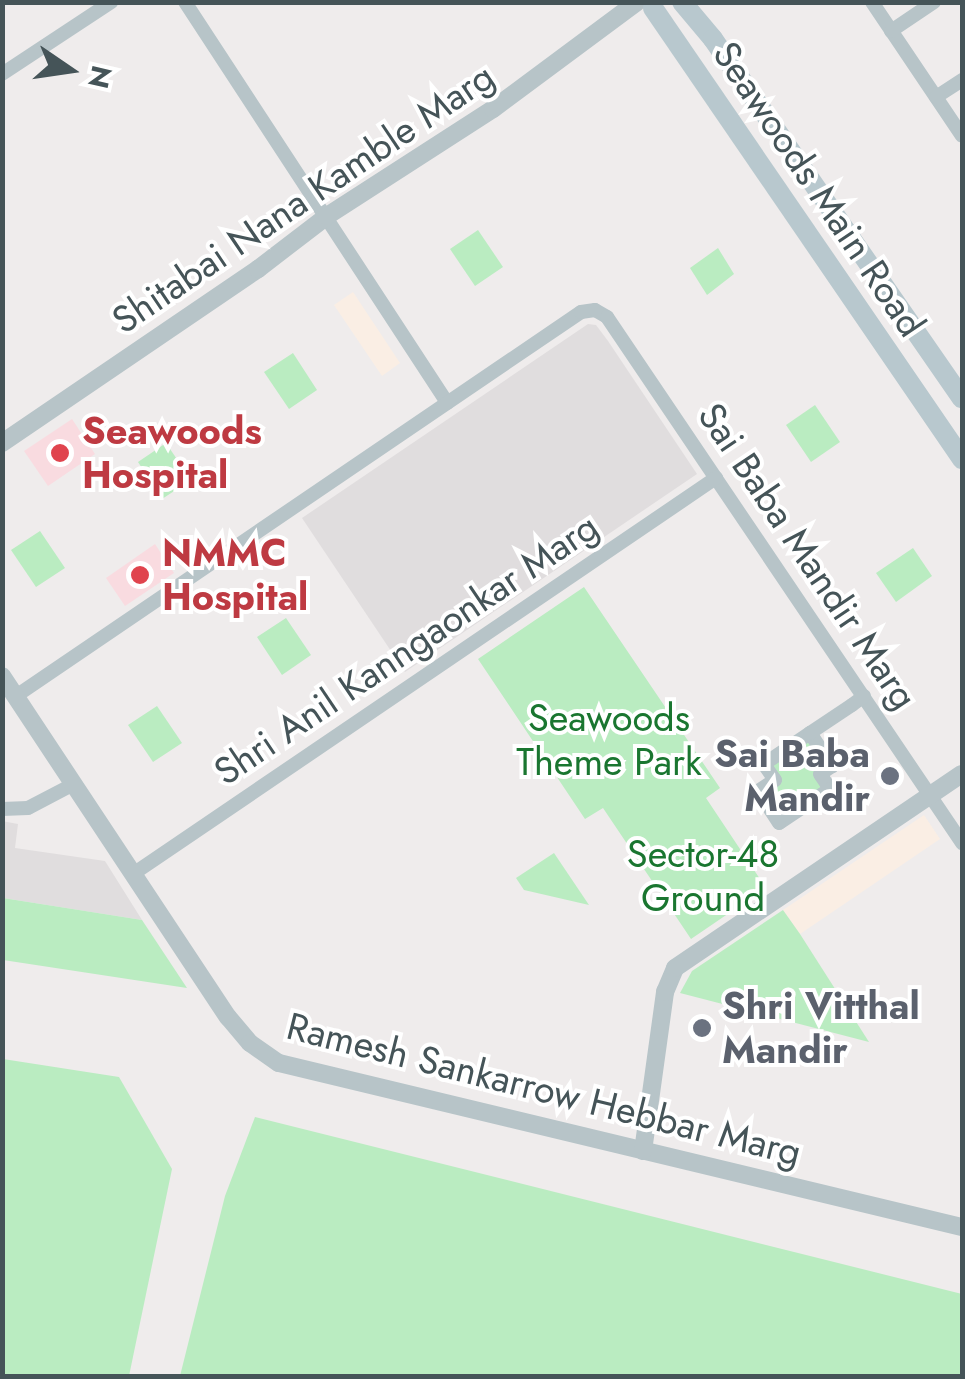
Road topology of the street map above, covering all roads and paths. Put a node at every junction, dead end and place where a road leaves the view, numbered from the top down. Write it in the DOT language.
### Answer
graph roads {
  1 [pos="111,2"];
  2 [pos="185,2"];
  3 [pos="682,2"];
  4 [pos="872,2"];
  5 [pos="934,2"];
  6 [pos="652,4"];
  7 [pos="891,31"];
  8 [pos="2,74"];
  9 [pos="962,80"];
  10 [pos="936,97"];
  11 [pos="962,136"];
  12 [pos="327,216"];
  13 [pos="962,398"];
  14 [pos="448,402"];
  15 [pos="2,443"];
  16 [pos="962,459"];
  17 [pos="716,478"];
  18 [pos="2,676"];
  19 [pos="16,696"];
  20 [pos="864,696"];
  21 [pos="810,733"];
  22 [pos="962,774"];
  23 [pos="74,784"];
  24 [pos="930,795"];
  25 [pos="2,809"];
  26 [pos="962,843"];
  27 [pos="133,874"];
  28 [pos="643,1151"];
  29 [pos="962,1228"];
  1 -- 8 [label="street"];
  2 -- 12 [label="street"];
  3 -- 13 [label="main road, Seawoods Main Road"];
  4 -- 7 [label="street"];
  5 -- 7 [label="street"];
  6 -- 12 [label="street, Shitabai Nana Kamble Marg"];
  6 -- 16 [label="main road, Seawoods Main Road"];
  7 -- 10 [label="street"];
  9 -- 10 [label="street"];
  10 -- 11 [label="street"];
  12 -- 14 [label="street"];
  12 -- 15 [label="street, Shitabai Nana Kamble Marg"];
  14 -- 17 [label="street, Sai Baba Mandir Marg"];
  14 -- 19 [label="street"];
  17 -- 20 [label="street, Sai Baba Mandir Marg"];
  17 -- 27 [label="street, Shri Anil Kanngaonkar Marg"];
  18 -- 19 [label="street, Ramesh Sankarrow Hebbar Marg"];
  19 -- 23 [label="street, Ramesh Sankarrow Hebbar Marg"];
  20 -- 21 [label="street"];
  20 -- 24 [label="street, Sai Baba Mandir Marg"];
  21 -- 21 [label="street"];
  22 -- 24 [label="street"];
  23 -- 25 [label="street"];
  23 -- 27 [label="street, Ramesh Sankarrow Hebbar Marg"];
  24 -- 26 [label="street, Sai Baba Mandir Marg"];
  24 -- 28 [label="street"];
  27 -- 28 [label="street, Ramesh Sankarrow Hebbar Marg"];
  28 -- 29 [label="street, Ramesh Sankarrow Hebbar Marg"];
}
